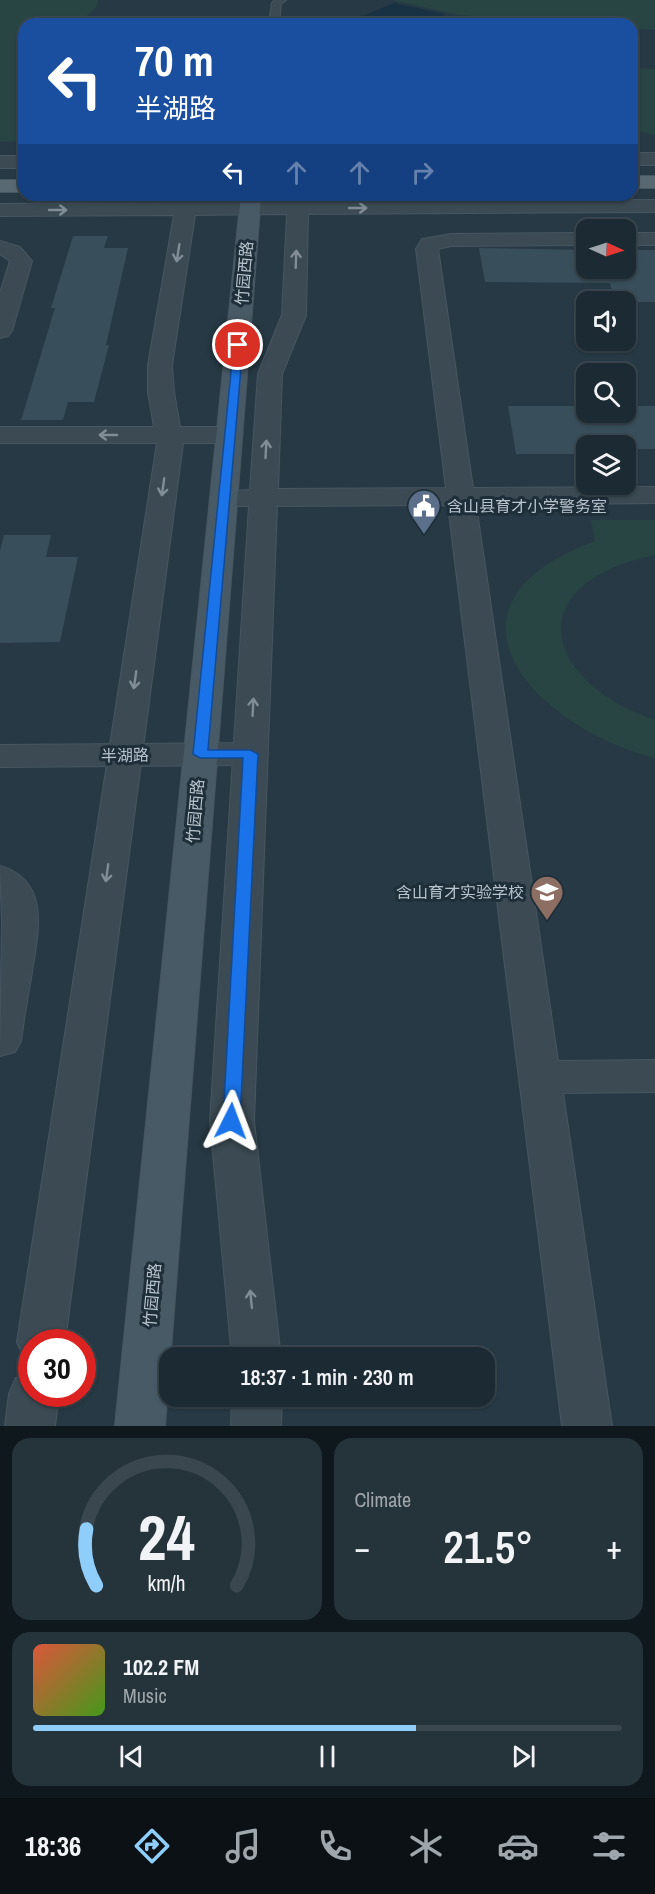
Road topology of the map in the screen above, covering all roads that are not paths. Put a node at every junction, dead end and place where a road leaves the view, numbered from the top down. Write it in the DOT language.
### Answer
graph roads {
  1 [pos="281,0"];
  2 [pos="275,18"];
  3 [pos="638,159"];
  4 [pos="655,159"];
  5 [pos="0,162"];
  6 [pos="18,162"];
  7 [pos="638,182"];
  8 [pos="655,182"];
  9 [pos="0,186"];
  10 [pos="18,186"];
  11 [pos="186,202"];
  12 [pos="250,202"];
  13 [pos="298,202"];
  14 [pos="655,206"];
  15 [pos="0,210"];
  16 [pos="576,239"];
  17 [pos="636,239"];
  18 [pos="655,239"];
  19 [pos="0,247"];
  20 [pos="0,331"];
  21 [pos="0,435"];
  22 [pos="168,444"];
  23 [pos="229,444"];
  24 [pos="0,453"];
  25 [pos="655,495"];
  26 [pos="460,496"];
  27 [pos="224,498"];
  28 [pos="124,754"];
  29 [pos="200,754"];
  30 [pos="250,754"];
  31 [pos="0,756"];
  32 [pos="0,879"];
  33 [pos="0,1041"];
  34 [pos="655,1076"];
  35 [pos="540,1077"];
  36 [pos="43,1329"];
  37 [pos="256,1347"];
  38 [pos="32,1407"];
  39 [pos="257,1407"];
  40 [pos="30,1426"];
  41 [pos="140,1426"];
  42 [pos="256,1426"];
  43 [pos="587,1426"];
  1 -- 2 [label="lane"];
  3 -- 4 [label="street"];
  5 -- 6 [label="street"];
  7 -- 8 [label="main road"];
  9 -- 10 [label="main road"];
  11 -- 12 [label="street"];
  15 -- 11 [label="street, one-way"];
  11 -- 22 [label="street, one-way"];
  12 -- 13 [label="street"];
  12 -- 23 [label="main road, 竹园西路"];
  13 -- 14 [label="street, one-way"];
  30 -- 13 [label="street, one-way"];
  16 -- 26 [label="street"];
  17 -- 18 [label="street"];
  19 -- 20 [label="street"];
  22 -- 21 [label="street, one-way"];
  22 -- 23 [label="street"];
  22 -- 24 [label="street"];
  22 -- 28 [label="street, one-way"];
  23 -- 27 [label="main road, 竹园西路"];
  25 -- 26 [label="street"];
  26 -- 27 [label="street"];
  26 -- 35 [label="street"];
  27 -- 29 [label="main road, 竹园西路"];
  28 -- 29 [label="street, 半湖路"];
  28 -- 31 [label="street, 半湖路"];
  28 -- 36 [label="street, one-way"];
  29 -- 30 [label="street, 半湖路"];
  29 -- 41 [label="main road, 竹园西路"];
  37 -- 30 [label="street, one-way"];
  32 -- 33 [label="street"];
  34 -- 35 [label="street"];
  35 -- 43 [label="street"];
  38 -- 40 [label="street"];
  39 -- 42 [label="street"];
}
